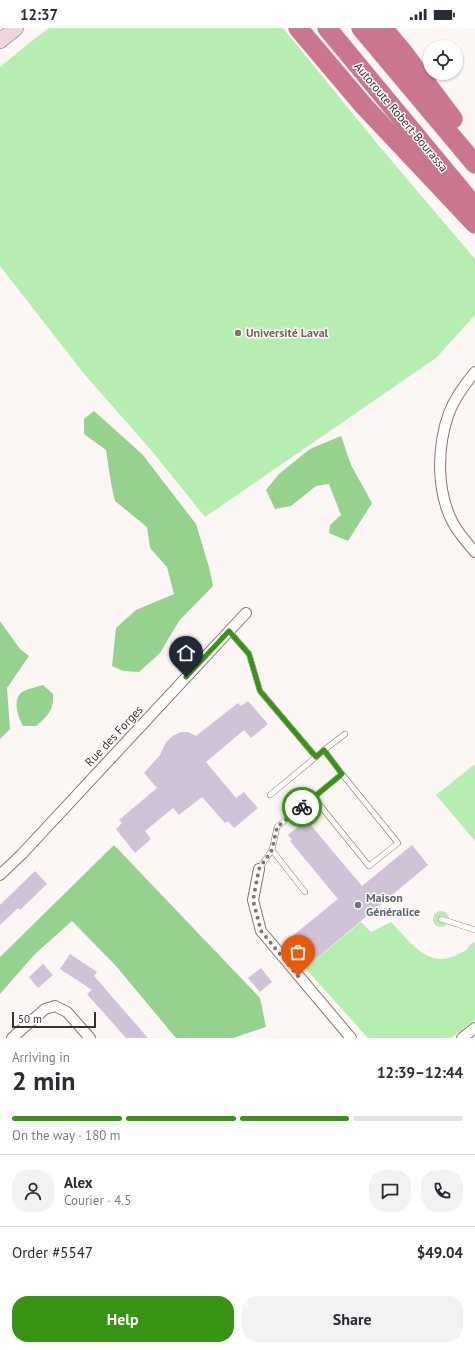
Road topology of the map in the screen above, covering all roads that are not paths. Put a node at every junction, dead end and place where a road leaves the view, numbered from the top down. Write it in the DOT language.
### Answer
graph roads {
  1 [pos="16,28"];
  2 [pos="298,28"];
  3 [pos="328,28"];
  4 [pos="360,28"];
  5 [pos="383,28"];
  6 [pos="0,41"];
  7 [pos="475,149"];
  8 [pos="475,164"];
  9 [pos="475,207"];
  10 [pos="475,224"];
  11 [pos="475,372"];
  12 [pos="475,552"];
  13 [pos="246,614"];
  14 [pos="229,631"];
  15 [pos="345,734"];
  16 [pos="324,750"];
  17 [pos="316,757"];
  18 [pos="342,774"];
  19 [pos="270,796"];
  20 [pos="314,798"];
  21 [pos="272,850"];
  22 [pos="259,869"];
  23 [pos="0,875"];
  24 [pos="305,892"];
  25 [pos="441,919"];
  26 [pos="475,930"];
  27 [pos="475,1028"];
  28 [pos="12,1038"];
  29 [pos="90,1038"];
  30 [pos="351,1038"];
  31 [pos="462,1038"];
  1 -- 6 [label="main road"];
  2 -- 10 [label="highway"];
  3 -- 9 [label="highway, Autoroute Robert-Bourassa"];
  4 -- 8 [label="highway"];
  5 -- 7 [label="highway"];
  11 -- 12 [label="street"];
  13 -- 14 [label="street, Rue des Forges"];
  14 -- 17 [label="lane"];
  14 -- 23 [label="street, Rue des Forges"];
  15 -- 16 [label="lane"];
  16 -- 17 [label="lane"];
  16 -- 18 [label="lane"];
  17 -- 19 [label="lane"];
  18 -- 20 [label="lane"];
  18 -- 20 [label="lane"];
  20 -- 21 [label="lane"];
  21 -- 22 [label="lane"];
  21 -- 24 [label="lane"];
  22 -- 30 [label="street"];
  25 -- 26 [label="lane"];
  27 -- 31 [label="street"];
  28 -- 29 [label="street"];
}
